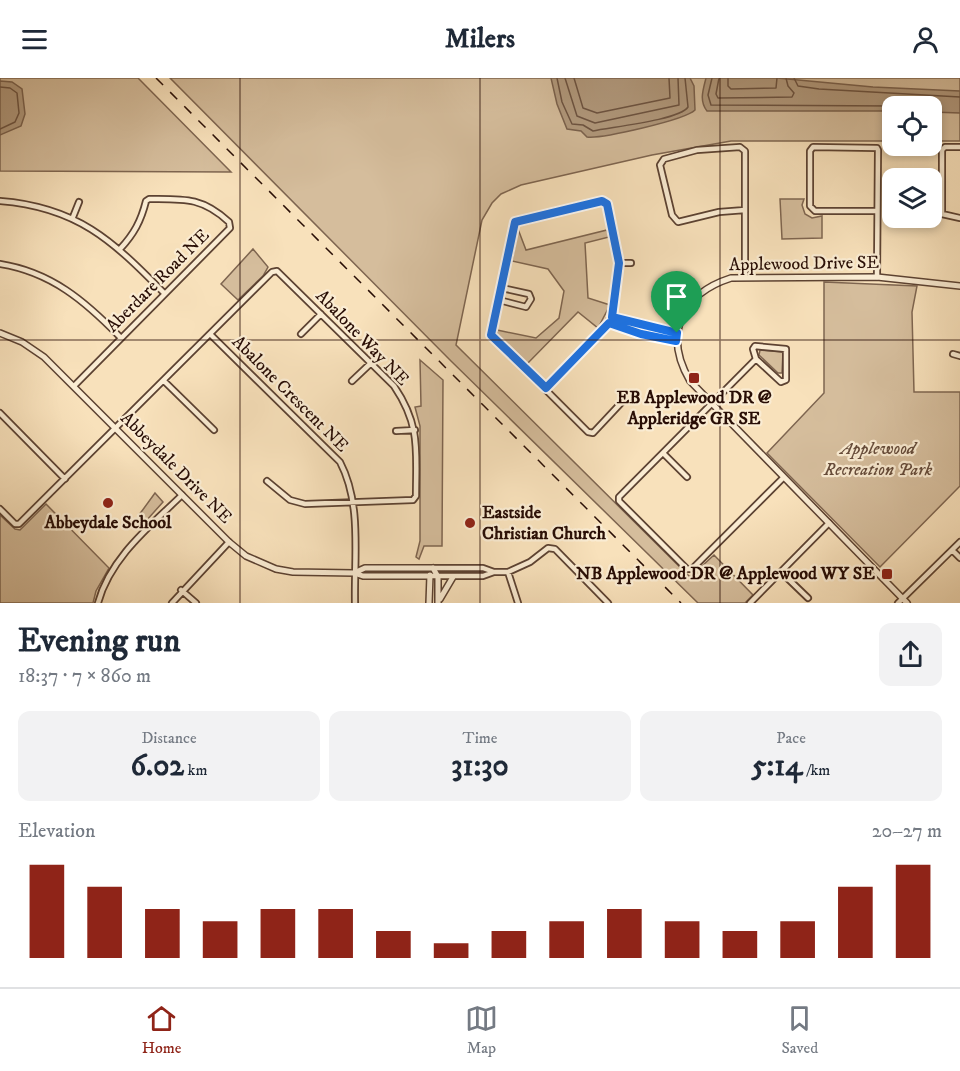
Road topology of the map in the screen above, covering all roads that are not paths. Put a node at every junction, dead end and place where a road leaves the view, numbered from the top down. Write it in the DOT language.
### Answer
graph roads {
  1 [pos="960,147"];
  2 [pos="0,201"];
  3 [pos="80,202"];
  4 [pos="745,210"];
  5 [pos="878,211"];
  6 [pos="73,217"];
  7 [pos="960,218"];
  8 [pos="120,249"];
  9 [pos="619,263"];
  10 [pos="632,263"];
  11 [pos="0,264"];
  12 [pos="745,277"];
  13 [pos="877,277"];
  14 [pos="960,286"];
  15 [pos="502,288"];
  16 [pos="164,293"];
  17 [pos="499,300"];
  18 [pos="321,314"];
  19 [pos="612,317"];
  20 [pos="609,323"];
  21 [pos="643,326"];
  22 [pos="0,333"];
  23 [pos="677,333"];
  24 [pos="210,334"];
  25 [pos="301,334"];
  26 [pos="641,334"];
  27 [pos="120,337"];
  28 [pos="676,341"];
  29 [pos="953,354"];
  30 [pos="960,356"];
  31 [pos="756,359"];
  32 [pos="370,363"];
  33 [pos="164,381"];
  34 [pos="351,381"];
  35 [pos="74,386"];
  36 [pos="546,388"];
  37 [pos="622,402"];
  38 [pos="712,404"];
  39 [pos="0,414"];
  40 [pos="115,429"];
  41 [pos="214,430"];
  42 [pos="415,430"];
  43 [pos="396,431"];
  44 [pos="663,453"];
  45 [pos="687,477"];
  46 [pos="783,478"];
  47 [pos="64,479"];
  48 [pos="267,481"];
  49 [pos="182,495"];
  50 [pos="354,502"];
  51 [pos="0,509"];
  52 [pos="829,523"];
  53 [pos="229,542"];
  54 [pos="960,542"];
  55 [pos="952,550"];
  56 [pos="960,558"];
  57 [pos="433,568"];
  58 [pos="494,572"];
  59 [pos="508,572"];
  60 [pos="781,572"];
  61 [pos="354,573"];
  62 [pos="429,576"];
  63 [pos="438,577"];
  64 [pos="453,577"];
  65 [pos="182,590"];
  66 [pos="808,598"];
  67 [pos="902,601"];
  68 [pos="98,603"];
  69 [pos="172,603"];
  70 [pos="196,603"];
  71 [pos="355,603"];
  72 [pos="429,603"];
  73 [pos="439,603"];
  74 [pos="518,603"];
  75 [pos="608,603"];
  76 [pos="750,603"];
  1 -- 7 [label="street"];
  2 -- 6 [label="street"];
  3 -- 6 [label="street"];
  4 -- 4 [label="street"];
  4 -- 12 [label="street"];
  5 -- 5 [label="street"];
  5 -- 13 [label="street"];
  6 -- 8 [label="street"];
  8 -- 16 [label="street"];
  8 -- 16 [label="street, Aberdare Road NE"];
  9 -- 10 [label="street"];
  9 -- 15 [label="street"];
  9 -- 19 [label="street"];
  11 -- 27 [label="street"];
  12 -- 13 [label="street, Applewood Drive SE"];
  12 -- 23 [label="street, Applewood Drive SE"];
  13 -- 14 [label="street, Applewood Drive SE"];
  15 -- 17 [label="street"];
  15 -- 17 [label="street"];
  16 -- 27 [label="street, Aberdare Road NE"];
  17 -- 36 [label="street"];
  18 -- 24 [label="street, Abalone Way NE"];
  18 -- 25 [label="street"];
  18 -- 32 [label="street, Abalone Way NE"];
  19 -- 20 [label="street"];
  19 -- 21 [label="street"];
  20 -- 26 [label="street"];
  20 -- 36 [label="street"];
  21 -- 23 [label="street"];
  21 -- 26 [label="street"];
  22 -- 35 [label="street, Abbeydale Drive NE"];
  23 -- 28 [label="street, Applewood Drive SE"];
  24 -- 33 [label="street, Abalone Crescent NE"];
  24 -- 50 [label="street, Abalone Crescent NE"];
  26 -- 28 [label="street"];
  27 -- 35 [label="street, Aberdare Road NE"];
  28 -- 38 [label="street, Applewood Drive SE"];
  29 -- 30 [label="street"];
  31 -- 31 [label="street"];
  31 -- 38 [label="street"];
  32 -- 34 [label="street"];
  32 -- 42 [label="street, Abalone Way NE"];
  33 -- 40 [label="street, Abalone Crescent NE"];
  33 -- 41 [label="street"];
  35 -- 40 [label="street, Abbeydale Drive NE"];
  36 -- 37 [label="street"];
  38 -- 44 [label="street"];
  38 -- 46 [label="street, Applewood Drive SE"];
  39 -- 47 [label="street"];
  40 -- 47 [label="street, Abalone Crescent NE"];
  40 -- 49 [label="street, Abbeydale Drive NE"];
  42 -- 43 [label="street"];
  42 -- 50 [label="street, Abalone Way NE"];
  44 -- 45 [label="street"];
  44 -- 46 [label="street"];
  46 -- 52 [label="street, Applewood Drive SE"];
  47 -- 51 [label="street, Abalone Crescent NE"];
  48 -- 50 [label="street"];
  49 -- 53 [label="street, Abbeydale Drive NE"];
  49 -- 68 [label="street"];
  50 -- 61 [label="street, Abalone Crescent NE"];
  52 -- 60 [label="street"];
  52 -- 67 [label="street, Applewood Drive SE"];
  53 -- 61 [label="street, Abbeydale Drive NE"];
  53 -- 65 [label="street"];
  54 -- 55 [label="street"];
  55 -- 56 [label="street"];
  55 -- 67 [label="street"];
  57 -- 58 [label="street"];
  57 -- 61 [label="street, Abbeydale Drive NE"];
  57 -- 62 [label="street"];
  57 -- 63 [label="street"];
  58 -- 59 [label="street"];
  58 -- 64 [label="street"];
  59 -- 74 [label="street"];
  59 -- 75 [label="street"];
  60 -- 66 [label="street"];
  60 -- 76 [label="street"];
  61 -- 62 [label="street, Abbeydale Drive NE"];
  61 -- 71 [label="street, Abalone Crescent NE"];
  62 -- 63 [label="street"];
  62 -- 72 [label="street"];
  63 -- 64 [label="street"];
  63 -- 73 [label="street"];
  64 -- 73 [label="street"];
  65 -- 69 [label="street"];
  65 -- 70 [label="street"];
}
